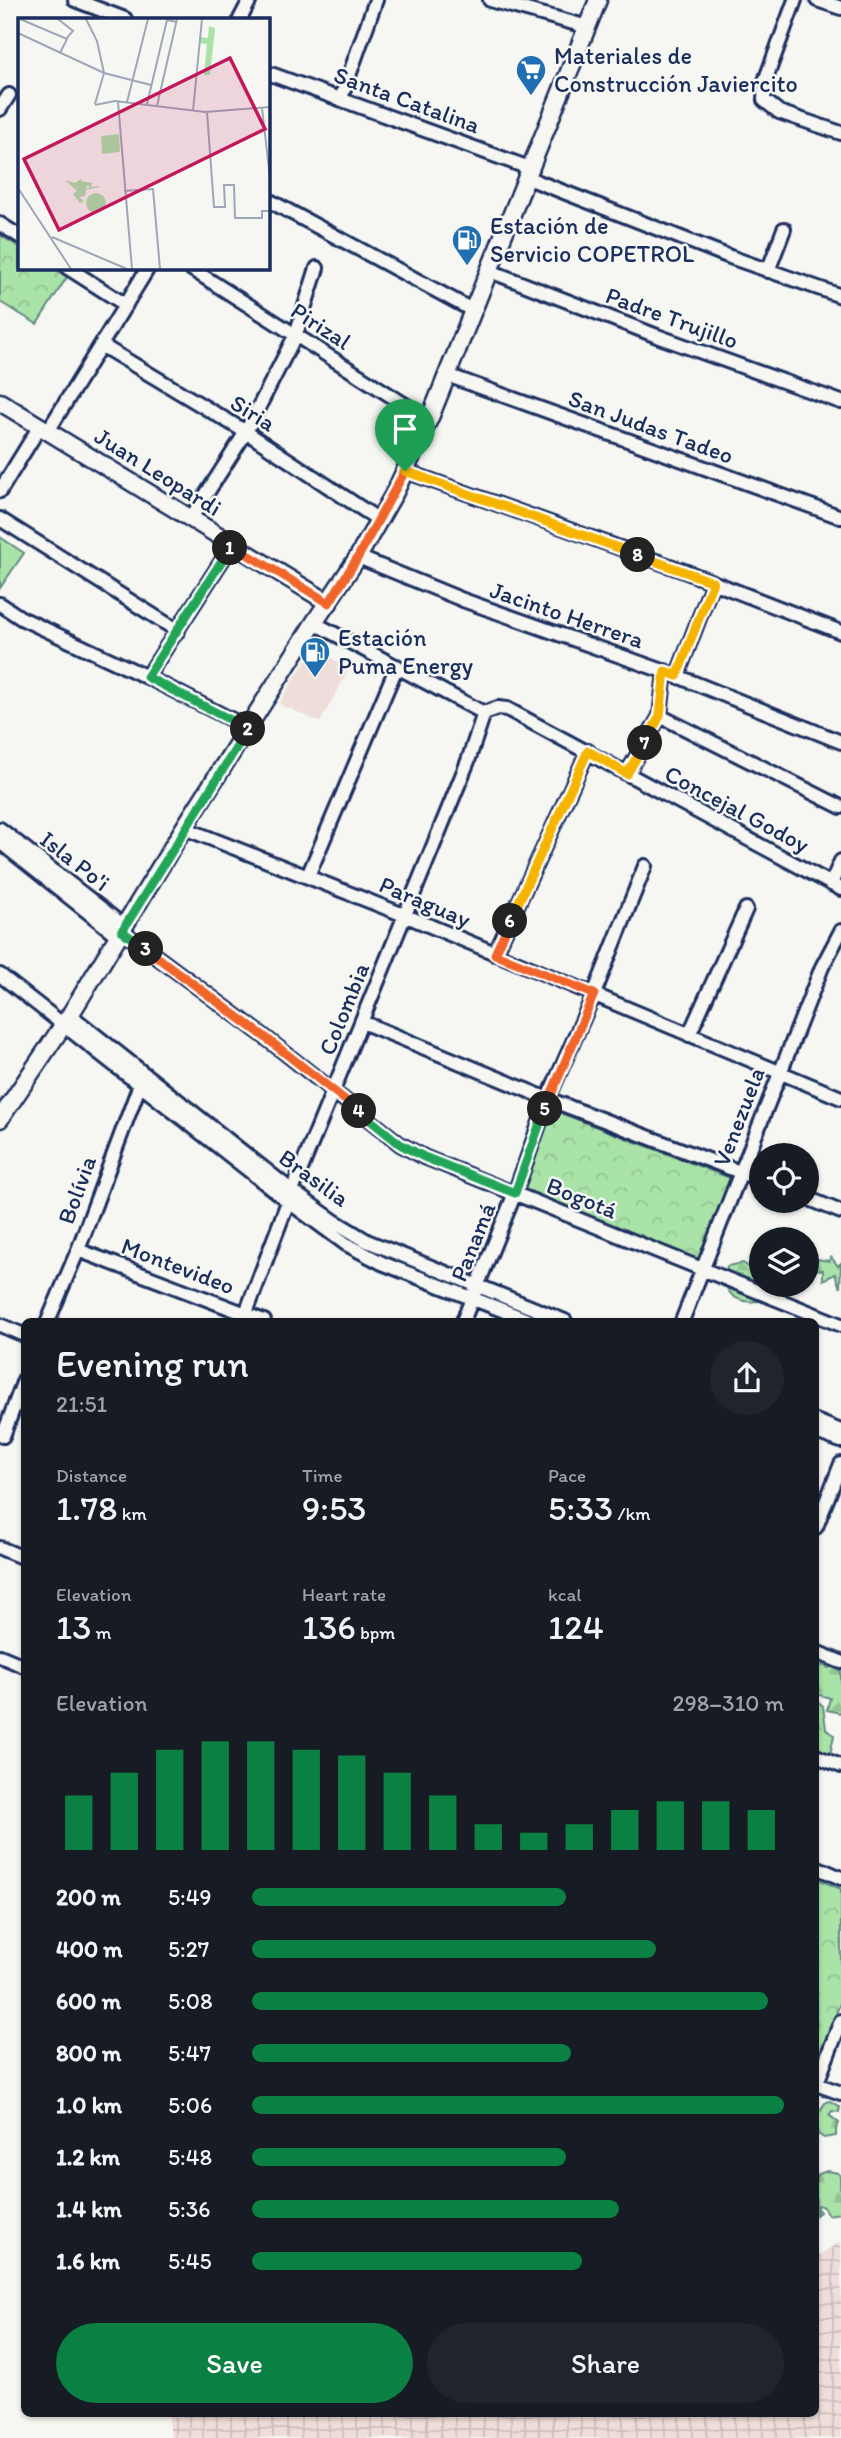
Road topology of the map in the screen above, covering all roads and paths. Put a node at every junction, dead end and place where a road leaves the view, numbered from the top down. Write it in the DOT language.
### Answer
graph roads {
  1 [pos="75,0"];
  2 [pos="250,0"];
  3 [pos="376,0"];
  4 [pos="490,0"];
  5 [pos="598,0"];
  6 [pos="795,0"];
  7 [pos="817,0"];
  8 [pos="102,5"];
  9 [pos="841,8"];
  10 [pos="123,18"];
  11 [pos="241,18"];
  12 [pos="588,27"];
  13 [pos="270,74"];
  14 [pos="9,95"];
  15 [pos="341,98"];
  16 [pos="0,109"];
  17 [pos="841,133"];
  18 [pos="530,173"];
  19 [pos="270,201"];
  20 [pos="0,224"];
  21 [pos="784,229"];
  22 [pos="18,235"];
  23 [pos="317,268"];
  24 [pos="71,270"];
  25 [pos="147,270"];
  26 [pos="193,270"];
  27 [pos="490,271"];
  28 [pos="768,271"];
  29 [pos="841,296"];
  30 [pos="126,305"];
  31 [pos="474,311"];
  32 [pos="296,334"];
  33 [pos="101,345"];
  34 [pos="447,375"];
  35 [pos="0,402"];
  36 [pos="841,402"];
  37 [pos="429,420"];
  38 [pos="44,429"];
  39 [pos="246,432"];
  40 [pos="405,471"];
  41 [pos="0,491"];
  42 [pos="841,517"];
  43 [pos="191,518"];
  44 [pos="0,519"];
  45 [pos="379,520"];
  46 [pos="232,545"];
  47 [pos="358,557"];
  48 [pos="713,582"];
  49 [pos="329,603"];
  50 [pos="0,604"];
  51 [pos="314,623"];
  52 [pos="178,631"];
  53 [pos="841,632"];
  54 [pos="397,666"];
  55 [pos="671,674"];
  56 [pos="147,677"];
  57 [pos="484,713"];
  58 [pos="660,716"];
  59 [pos="248,728"];
  60 [pos="841,742"];
  61 [pos="588,751"];
  62 [pos="627,774"];
  63 [pos="841,807"];
  64 [pos="184,828"];
  65 [pos="0,829"];
  66 [pos="0,842"];
  67 [pos="841,862"];
  68 [pos="645,866"];
  69 [pos="308,876"];
  70 [pos="836,886"];
  71 [pos="746,909"];
  72 [pos="404,915"];
  73 [pos="122,931"];
  74 [pos="841,931"];
  75 [pos="495,954"];
  76 [pos="0,975"];
  77 [pos="594,994"];
  78 [pos="66,1020"];
  79 [pos="362,1021"];
  80 [pos="690,1035"];
  81 [pos="779,1073"];
  82 [pos="142,1078"];
  83 [pos="333,1091"];
  84 [pos="841,1098"];
  85 [pos="548,1099"];
  86 [pos="1,1114"];
  87 [pos="741,1171"];
  88 [pos="749,1175"];
  89 [pos="515,1193"];
  90 [pos="290,1196"];
  91 [pos="819,1203"];
  92 [pos="841,1212"];
  93 [pos="78,1250"];
  94 [pos="702,1269"];
  95 [pos="477,1286"];
  96 [pos="472,1299"];
  97 [pos="49,1318"];
  98 [pos="244,1318"];
  99 [pos="464,1318"];
  100 [pos="522,1318"];
  101 [pos="557,1318"];
  102 [pos="683,1318"];
  103 [pos="0,1325"];
  104 [pos="841,1325"];
  105 [pos="21,1334"];
  106 [pos="21,1388"];
  107 [pos="819,1422"];
  108 [pos="841,1431"];
  109 [pos="819,1433"];
  110 [pos="3,1436"];
  111 [pos="841,1441"];
  112 [pos="841,1464"];
  113 [pos="819,1519"];
  114 [pos="0,1548"];
  115 [pos="21,1557"];
  116 [pos="819,1653"];
  117 [pos="0,1656"];
  118 [pos="841,1662"];
  119 [pos="21,1664"];
  120 [pos="819,1757"];
  121 [pos="841,1766"];
  122 [pos="819,1868"];
  123 [pos="841,1878"];
  124 [pos="841,2021"];
  125 [pos="819,2076"];
  126 [pos="819,2085"];
  127 [pos="841,2093"];
  1 -- 8 [label="street"];
  2 -- 11 [label="street"];
  3 -- 15 [label="street"];
  4 -- 12 [label="street"];
  5 -- 12 [label="main road"];
  6 -- 17 [label="street"];
  7 -- 9 [label="street"];
  8 -- 10 [label="street"];
  12 -- 18 [label="main road"];
  13 -- 15 [label="street, Santa Catalina"];
  14 -- 16 [label="street"];
  15 -- 18 [label="street, Santa Catalina"];
  18 -- 27 [label="main road"];
  18 -- 28 [label="street, Santa Catalina"];
  19 -- 31 [label="street"];
  20 -- 22 [label="street"];
  21 -- 28 [label="street"];
  23 -- 32 [label="street"];
  24 -- 30 [label="street"];
  25 -- 30 [label="street"];
  26 -- 32 [label="street, Pirizal"];
  27 -- 31 [label="main road"];
  27 -- 36 [label="street, Padre Trujillo"];
  28 -- 29 [label="street, Santa Catalina"];
  30 -- 33 [label="street"];
  31 -- 34 [label="main road"];
  32 -- 37 [label="street, Pirizal"];
  32 -- 39 [label="street"];
  33 -- 38 [label="street"];
  33 -- 39 [label="street, Siria"];
  34 -- 37 [label="main road"];
  34 -- 42 [label="street, San Judas Tadeo"];
  35 -- 38 [label="main road, Juan Leopardi"];
  37 -- 40 [label="main road"];
  38 -- 41 [label="street"];
  38 -- 43 [label="main road, Juan Leopardi"];
  39 -- 43 [label="street"];
  39 -- 45 [label="street, Siria"];
  40 -- 45 [label="main road"];
  40 -- 48 [label="street"];
  43 -- 46 [label="main road, Juan Leopardi"];
  44 -- 52 [label="street"];
  45 -- 47 [label="main road"];
  46 -- 49 [label="main road, Juan Leopardi"];
  46 -- 52 [label="street"];
  47 -- 49 [label="main road"];
  47 -- 55 [label="street, Jacinto Herrera"];
  48 -- 53 [label="street"];
  48 -- 55 [label="street"];
  49 -- 51 [label="main road"];
  50 -- 56 [label="street"];
  51 -- 54 [label="street, Concejal Godoy"];
  51 -- 59 [label="main road"];
  52 -- 56 [label="street"];
  54 -- 57 [label="street, Concejal Godoy"];
  54 -- 69 [label="street"];
  55 -- 58 [label="street"];
  55 -- 60 [label="street, Jacinto Herrera"];
  56 -- 59 [label="street"];
  57 -- 61 [label="street, Concejal Godoy"];
  57 -- 72 [label="street, Colombia"];
  58 -- 62 [label="street"];
  58 -- 63 [label="street"];
  59 -- 64 [label="main road"];
  61 -- 62 [label="street, Concejal Godoy"];
  61 -- 75 [label="street"];
  62 -- 70 [label="street, Concejal Godoy"];
  64 -- 69 [label="street, Paraguay"];
  64 -- 73 [label="main road"];
  65 -- 73 [label="street, Isla Po'i"];
  66 -- 73 [label="street, Isla Po'i"];
  67 -- 70 [label="street"];
  68 -- 77 [label="street, Panamá"];
  69 -- 72 [label="street, Paraguay"];
  71 -- 80 [label="street"];
  72 -- 75 [label="street, Paraguay"];
  72 -- 79 [label="street, Colombia"];
  73 -- 78 [label="main road"];
  73 -- 83 [label="street, Bogotá"];
  74 -- 81 [label="street, Venezuela"];
  75 -- 77 [label="street, Paraguay"];
  76 -- 78 [label="street, Brasilia"];
  77 -- 80 [label="street, Paraguay"];
  77 -- 85 [label="street, Panamá"];
  78 -- 82 [label="street, Brasilia"];
  78 -- 86 [label="main road"];
  79 -- 83 [label="street, Colombia"];
  79 -- 85 [label="street"];
  80 -- 81 [label="street, Paraguay"];
  81 -- 84 [label="street, Paraguay"];
  81 -- 87 [label="street, Venezuela"];
  82 -- 90 [label="street, Brasilia"];
  82 -- 93 [label="street, Bolívia"];
  83 -- 89 [label="street, Bogotá"];
  83 -- 90 [label="street, Colombia"];
  85 -- 87 [label="street"];
  85 -- 89 [label="street, Panamá"];
  87 -- 88 [label="street"];
  87 -- 94 [label="street, Venezuela"];
  89 -- 94 [label="street, Bogotá"];
  89 -- 95 [label="street, Panamá"];
  90 -- 95 [label="street, Brasilia"];
  90 -- 96 [label="street, Brasilia"];
  90 -- 98 [label="street, Colombia"];
  91 -- 92 [label="street"];
  93 -- 97 [label="street, Bolívia"];
  93 -- 98 [label="street, Montevideo"];
  94 -- 102 [label="street, Venezuela"];
  94 -- 104 [label="street, Bogotá"];
  95 -- 96 [label="street, Panamá"];
  95 -- 101 [label="street, Brasilia"];
  96 -- 99 [label="street, Panamá"];
  96 -- 100 [label="street, Brasilia"];
  103 -- 105 [label="street"];
  106 -- 110 [label="street"];
  107 -- 108 [label="street"];
  109 -- 111 [label="street"];
  112 -- 113 [label="street"];
  114 -- 115 [label="street"];
  116 -- 118 [label="street"];
  117 -- 119 [label="street"];
  120 -- 121 [label="street"];
  122 -- 123 [label="street"];
  124 -- 125 [label="street"];
  126 -- 127 [label="street"];
}
